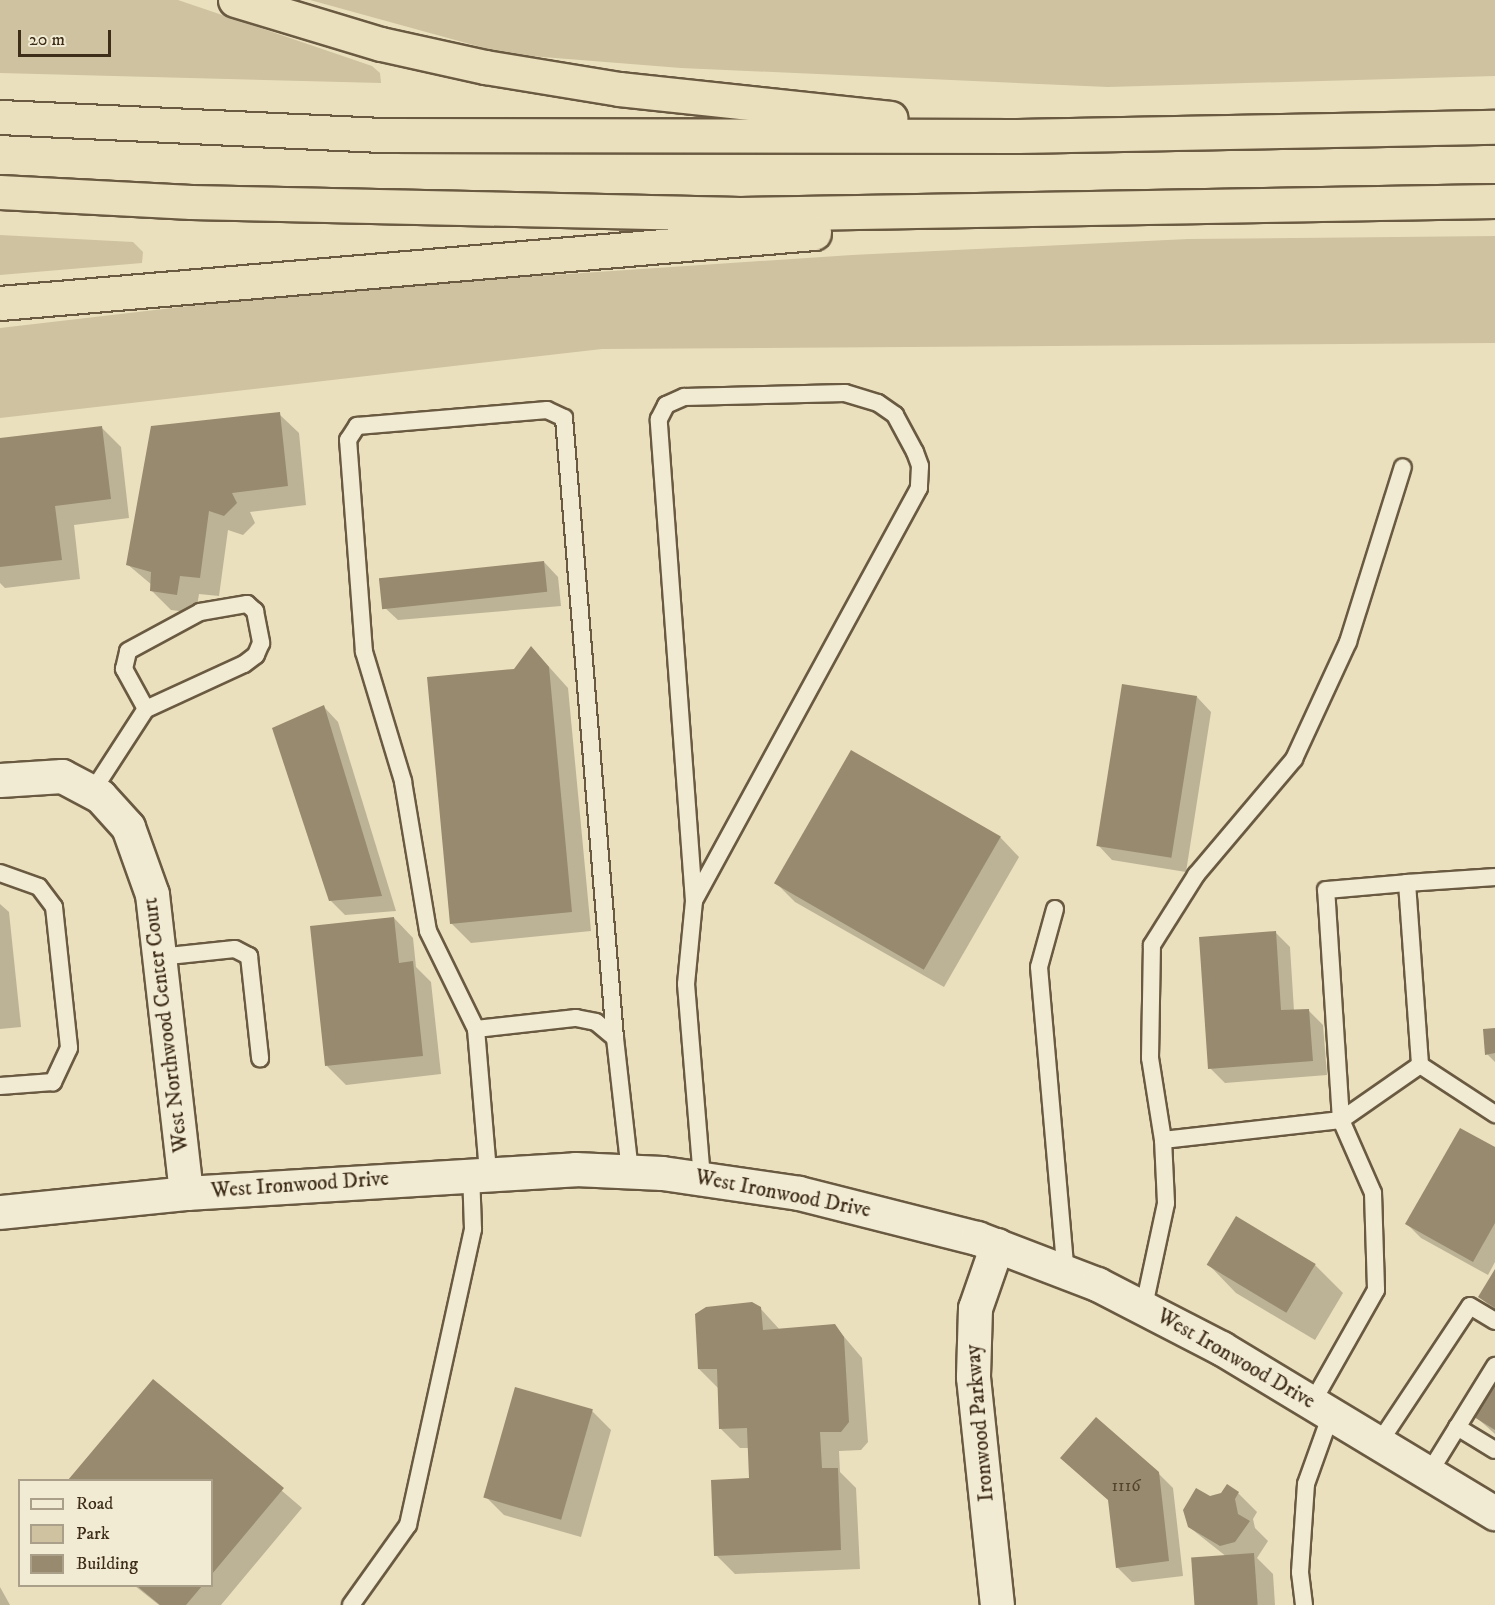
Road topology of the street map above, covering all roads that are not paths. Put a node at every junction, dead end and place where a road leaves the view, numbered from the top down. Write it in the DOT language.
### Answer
graph roads {
  1 [pos="235,0"];
  2 [pos="0,117"];
  3 [pos="1495,126"];
  4 [pos="1017,136"];
  5 [pos="0,192"];
  6 [pos="1495,201"];
  7 [pos="1045,212"];
  8 [pos="0,303"];
  9 [pos="1403,467"];
  10 [pos="146,709"];
  11 [pos="0,780"];
  12 [pos="92,792"];
  13 [pos="1,873"];
  14 [pos="1495,876"];
  15 [pos="1407,883"];
  16 [pos="694,901"];
  17 [pos="1055,909"];
  18 [pos="159,957"];
  19 [pos="476,1029"];
  20 [pos="615,1038"];
  21 [pos="260,1059"];
  22 [pos="1420,1065"];
  23 [pos="0,1086"];
  24 [pos="1495,1114"];
  25 [pos="1341,1120"];
  26 [pos="1163,1140"];
  27 [pos="630,1171"];
  28 [pos="479,1173"];
  29 [pos="702,1178"];
  30 [pos="186,1193"];
  31 [pos="0,1212"];
  32 [pos="997,1245"];
  33 [pos="1066,1272"];
  34 [pos="1144,1306"];
  35 [pos="1495,1321"];
  36 [pos="1495,1366"];
  37 [pos="1322,1408"];
  38 [pos="1457,1427"];
  39 [pos="1379,1443"];
  40 [pos="1495,1450"];
  41 [pos="1429,1473"];
  42 [pos="1495,1513"];
  43 [pos="351,1605"];
  44 [pos="997,1605"];
  45 [pos="1304,1605"];
  1 -- 4 [label="highway"];
  2 -- 4 [label="highway"];
  3 -- 4 [label="highway"];
  5 -- 7 [label="highway"];
  6 -- 7 [label="highway"];
  7 -- 8 [label="highway"];
  9 -- 26 [label="lane"];
  10 -- 10 [label="lane"];
  10 -- 12 [label="lane"];
  11 -- 12 [label="street, West Northwood Center Court"];
  12 -- 18 [label="street, West Northwood Center Court"];
  13 -- 23 [label="lane"];
  14 -- 15 [label="lane"];
  15 -- 22 [label="lane"];
  15 -- 25 [label="lane"];
  16 -- 16 [label="lane"];
  16 -- 29 [label="lane"];
  17 -- 33 [label="lane"];
  18 -- 21 [label="lane"];
  18 -- 30 [label="street, West Northwood Center Court"];
  19 -- 20 [label="lane"];
  19 -- 20 [label="lane"];
  19 -- 28 [label="lane"];
  20 -- 27 [label="lane"];
  22 -- 24 [label="lane"];
  22 -- 25 [label="lane"];
  25 -- 26 [label="lane"];
  25 -- 37 [label="lane"];
  26 -- 34 [label="lane"];
  27 -- 28 [label="street, West Ironwood Drive"];
  27 -- 29 [label="street, West Ironwood Drive"];
  28 -- 30 [label="street, West Ironwood Drive"];
  28 -- 43 [label="lane"];
  29 -- 32 [label="street, West Ironwood Drive"];
  30 -- 31 [label="street, West Ironwood Drive"];
  32 -- 33 [label="street, West Ironwood Drive"];
  32 -- 44 [label="street, Ironwood Parkway"];
  33 -- 34 [label="street, West Ironwood Drive"];
  34 -- 37 [label="street, West Ironwood Drive"];
  35 -- 39 [label="lane"];
  36 -- 38 [label="lane"];
  37 -- 39 [label="street, West Ironwood Drive"];
  37 -- 45 [label="lane"];
  38 -- 40 [label="lane"];
  38 -- 41 [label="lane"];
  39 -- 41 [label="street, West Ironwood Drive"];
  41 -- 42 [label="street, West Ironwood Drive"];
}
